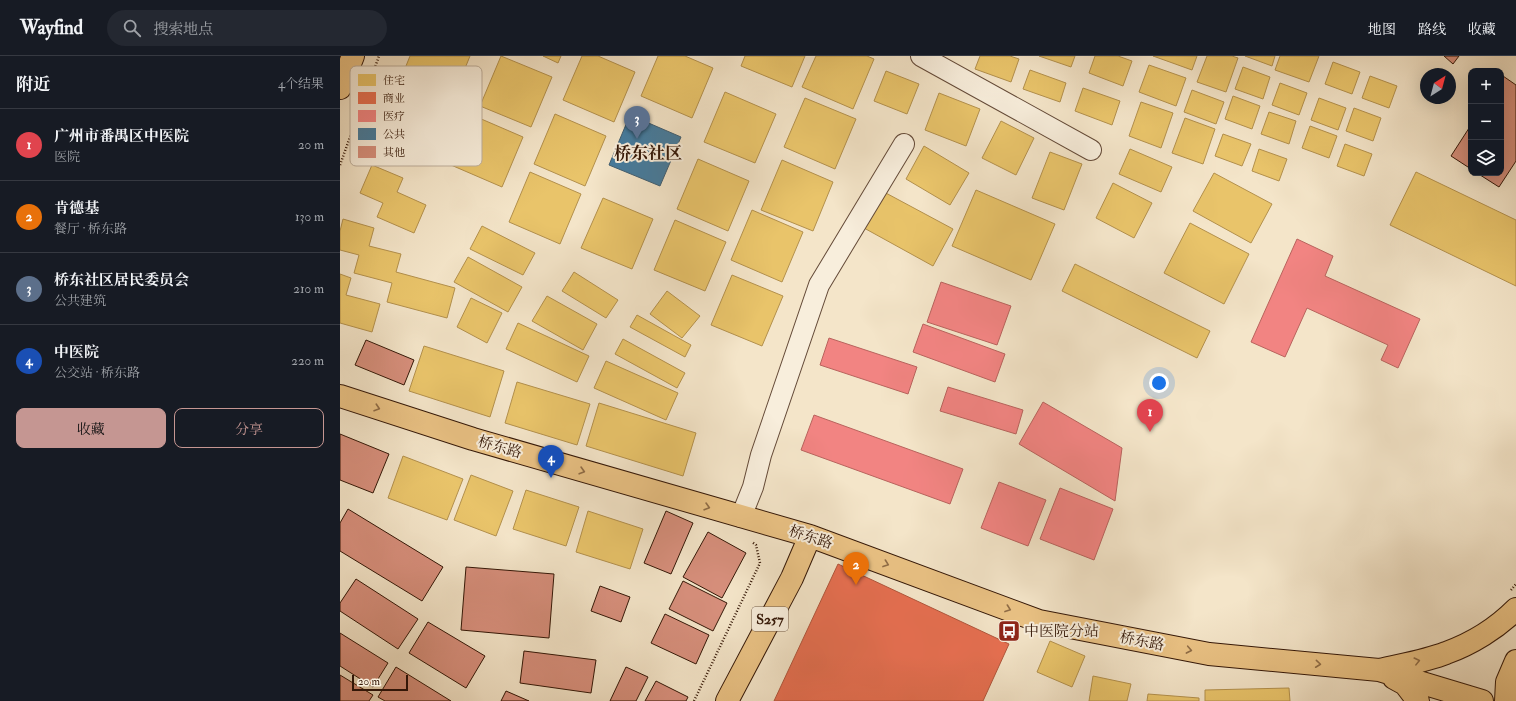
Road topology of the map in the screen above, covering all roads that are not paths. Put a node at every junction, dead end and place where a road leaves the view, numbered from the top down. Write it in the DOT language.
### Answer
graph roads {
  1 [pos="353,56"];
  2 [pos="921,56"];
  3 [pos="340,88"];
  4 [pos="904,144"];
  5 [pos="1092,150"];
  6 [pos="340,396"];
  7 [pos="741,517"];
  8 [pos="810,536"];
  9 [pos="1511,602"];
  10 [pos="1516,661"];
  11 [pos="1379,670"];
  12 [pos="1510,690"];
  13 [pos="727,701"];
  14 [pos="1418,701"];
  15 [pos="1479,701"];
  1 -- 3 [label="main road"];
  2 -- 5 [label="street"];
  4 -- 7 [label="street"];
  6 -- 7 [label="main road, 桥东路, one-way"];
  7 -- 8 [label="main road, 桥东路"];
  8 -- 11 [label="main road, 桥东路, one-way"];
  8 -- 13 [label="main road, S257"];
  11 -- 9 [label="main road, one-way"];
  10 -- 12 [label="main road"];
  11 -- 14 [label="main road"];
  11 -- 15 [label="main road"];
  12 -- 15 [label="main road"];
}
